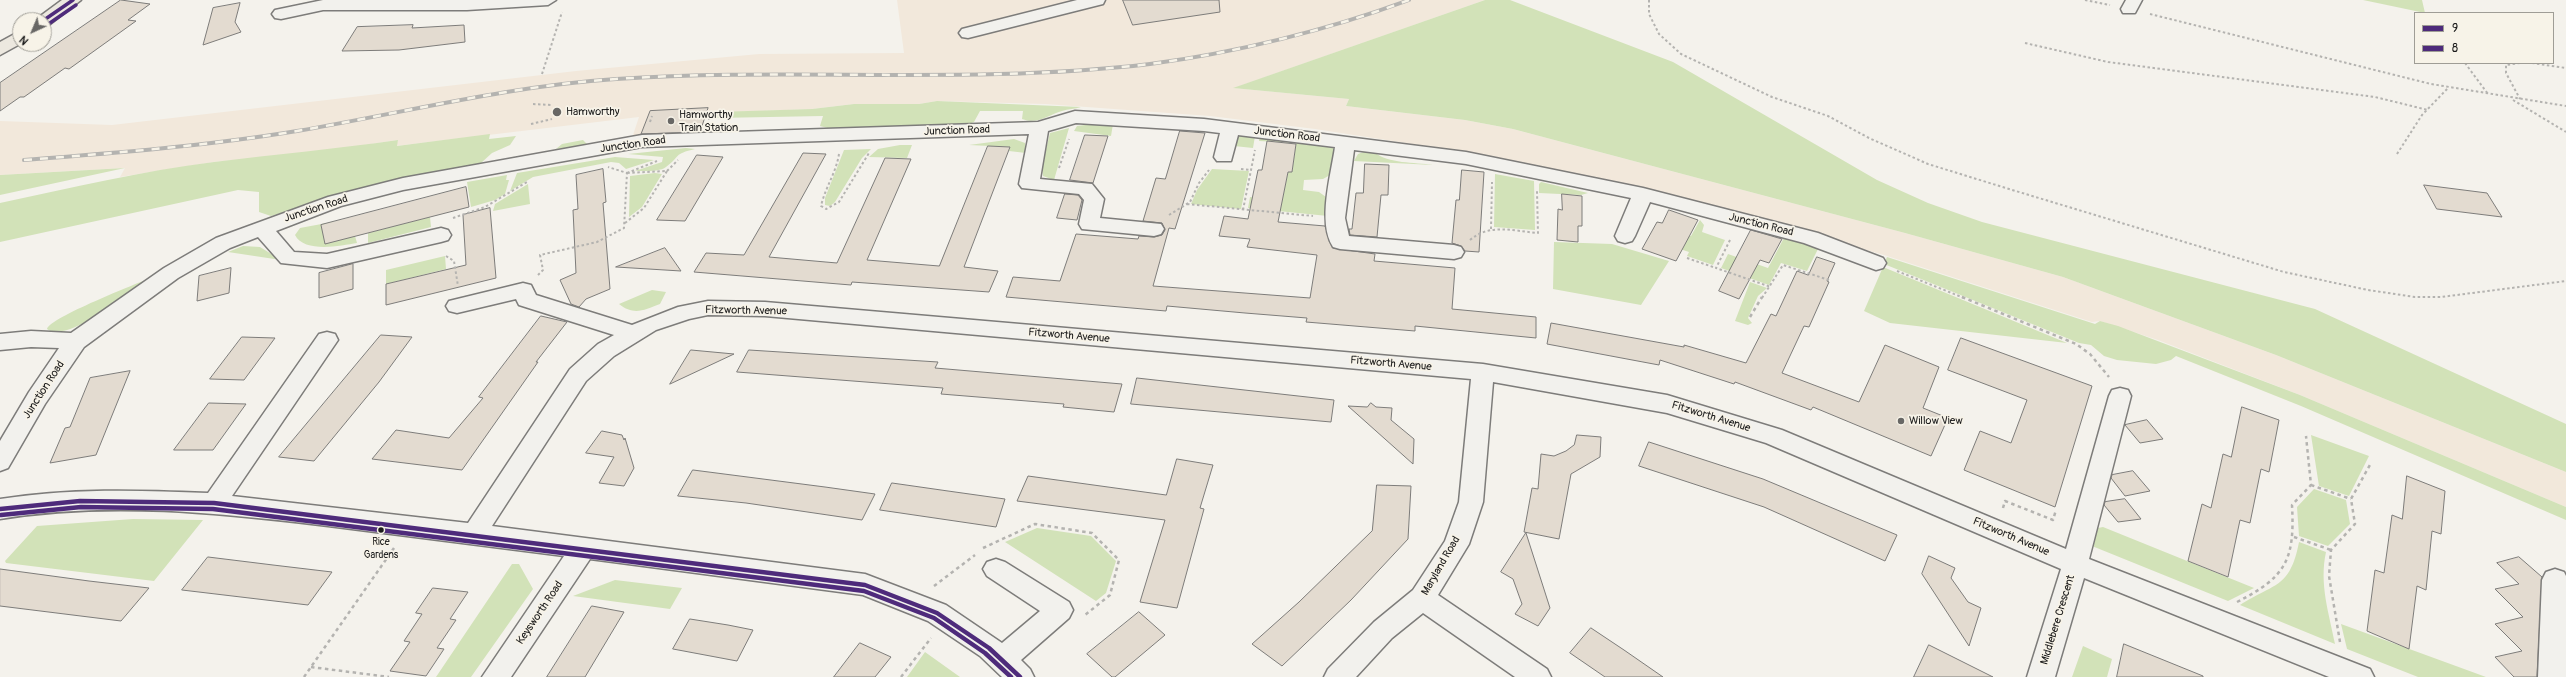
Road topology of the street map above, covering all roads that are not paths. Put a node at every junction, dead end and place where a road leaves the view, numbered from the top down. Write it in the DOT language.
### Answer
graph roads {
  1 [pos="73,0"];
  2 [pos="548,0"];
  3 [pos="1097,0"];
  4 [pos="333,2"];
  5 [pos="468,2"];
  6 [pos="52,14"];
  7 [pos="281,14"];
  8 [pos="968,33"];
  9 [pos="12,42"];
  10 [pos="0,50"];
  11 [pos="1039,128"];
  12 [pos="1230,128"];
  13 [pos="1345,142"];
  14 [pos="1224,157"];
  15 [pos="1643,194"];
  16 [pos="261,227"];
  17 [pos="1154,229"];
  18 [pos="441,235"];
  19 [pos="1625,236"];
  20 [pos="1454,252"];
  21 [pos="1876,263"];
  22 [pos="457,306"];
  23 [pos="634,332"];
  24 [pos="327,340"];
  25 [pos="76,341"];
  26 [pos="0,342"];
  27 [pos="1483,372"];
  28 [pos="2120,396"];
  29 [pos="0,462"];
  30 [pos="214,502"];
  31 [pos="0,508"];
  32 [pos="474,534"];
  33 [pos="584,549"];
  34 [pos="2075,564"];
  35 [pos="996,570"];
  36 [pos="2556,580"];
  37 [pos="1422,598"];
  38 [pos="1002,660"];
  39 [pos="2353,674"];
  40 [pos="496,677"];
  41 [pos="1020,677"];
  42 [pos="1338,677"];
  43 [pos="1537,677"];
  44 [pos="2041,677"];
  45 [pos="2552,677"];
  1 -- 6 [label="main road"];
  2 -- 5 [label="street"];
  3 -- 8 [label="street"];
  4 -- 5 [label="street"];
  4 -- 7 [label="street"];
  9 -- 10 [label="main road"];
  11 -- 12 [label="street, Junction Road"];
  11 -- 16 [label="street, Junction Road"];
  11 -- 17 [label="street"];
  12 -- 13 [label="street, Junction Road"];
  12 -- 14 [label="street"];
  13 -- 15 [label="street, Junction Road"];
  13 -- 20 [label="street"];
  15 -- 19 [label="street"];
  15 -- 21 [label="street, Junction Road"];
  16 -- 18 [label="street"];
  16 -- 25 [label="street, Junction Road"];
  22 -- 23 [label="street"];
  23 -- 27 [label="street, Fitzworth Avenue"];
  23 -- 32 [label="street, Fitzworth Avenue"];
  24 -- 30 [label="street"];
  25 -- 26 [label="street"];
  25 -- 29 [label="street, Junction Road"];
  27 -- 34 [label="street, Fitzworth Avenue"];
  27 -- 37 [label="street, Maryland Road"];
  28 -- 34 [label="street, Middlebere Crescent"];
  30 -- 31 [label="street"];
  30 -- 32 [label="street"];
  32 -- 33 [label="street"];
  33 -- 38 [label="street"];
  33 -- 40 [label="street, Keysworth Road"];
  34 -- 39 [label="street, Fitzworth Avenue"];
  34 -- 44 [label="street, Middlebere Crescent"];
  35 -- 38 [label="street"];
  36 -- 45 [label="street"];
  37 -- 42 [label="street, Maryland Road"];
  37 -- 43 [label="street"];
  38 -- 41 [label="street"];
}
